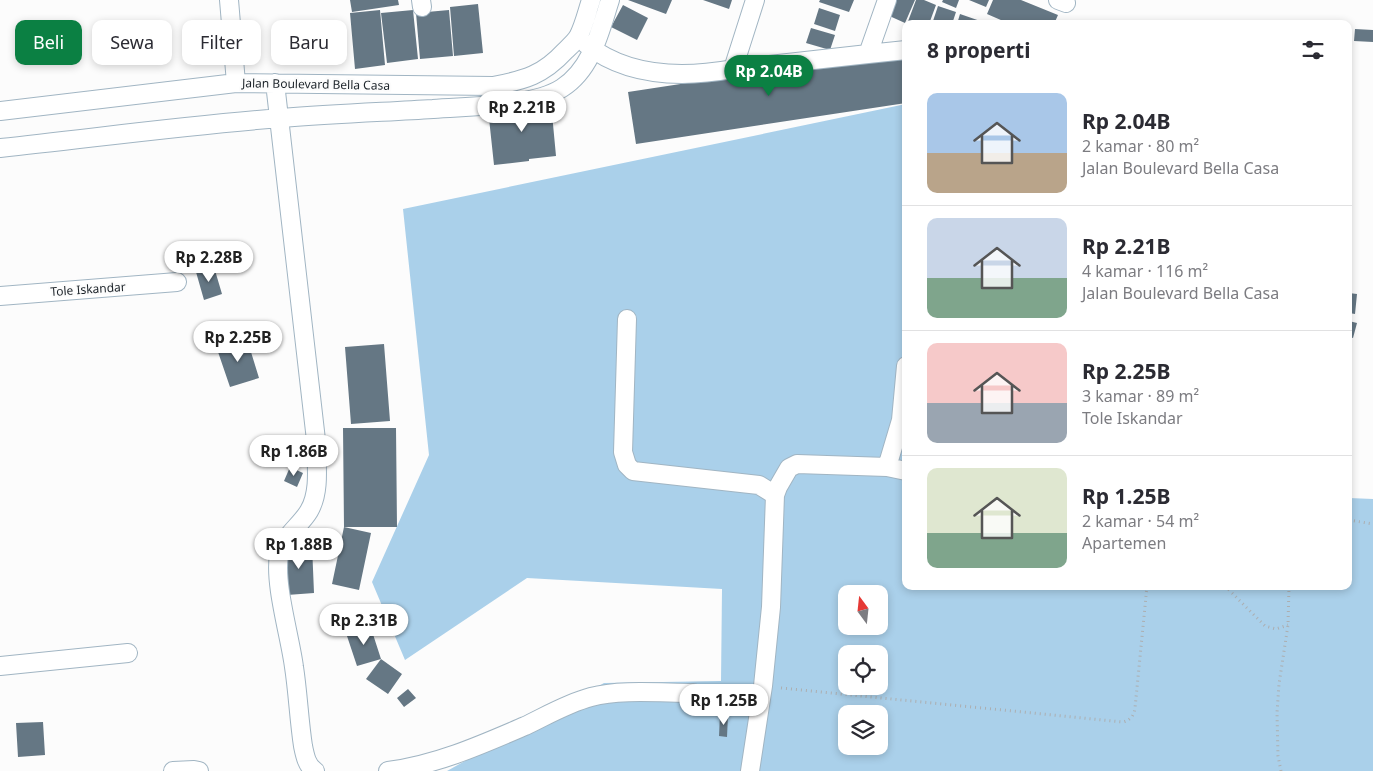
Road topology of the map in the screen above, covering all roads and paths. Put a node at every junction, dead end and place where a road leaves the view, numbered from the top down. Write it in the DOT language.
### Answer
graph roads {
  1 [pos="229,0"];
  2 [pos="591,0"];
  3 [pos="610,0"];
  4 [pos="755,0"];
  5 [pos="887,0"];
  6 [pos="578,38"];
  7 [pos="594,50"];
  8 [pos="902,50"];
  9 [pos="868,54"];
  10 [pos="733,70"];
  11 [pos="236,83"];
  12 [pos="276,83"];
  13 [pos="0,111"];
  14 [pos="280,118"];
  15 [pos="0,148"];
  16 [pos="176,282"];
  17 [pos="0,296"];
  18 [pos="627,319"];
  19 [pos="902,402"];
  20 [pos="887,467"];
  21 [pos="902,470"];
  22 [pos="775,496"];
  23 [pos="1352,520"];
  24 [pos="1373,524"];
  25 [pos="1147,590"];
  26 [pos="1229,590"];
  27 [pos="1289,590"];
  28 [pos="1288,625"];
  29 [pos="128,653"];
  30 [pos="0,666"];
  31 [pos="763,686"];
  32 [pos="693,693"];
  33 [pos="179,770"];
  34 [pos="173,771"];
  35 [pos="199,771"];
  36 [pos="315,771"];
  37 [pos="388,771"];
  38 [pos="750,771"];
  39 [pos="1281,771"];
  1 -- 11 [label="street"];
  2 -- 6 [label="street, Jalan Boulevard Bella Casa"];
  3 -- 7 [label="street"];
  4 -- 10 [label="street"];
  5 -- 9 [label="street"];
  6 -- 7 [label="street"];
  6 -- 12 [label="street, Jalan Boulevard Bella Casa"];
  7 -- 10 [label="street"];
  7 -- 14 [label="street"];
  8 -- 9 [label="street"];
  9 -- 10 [label="street"];
  11 -- 12 [label="street, Jalan Boulevard Bella Casa"];
  11 -- 13 [label="street, Jalan Boulevard Bella Casa"];
  12 -- 14 [label="street"];
  14 -- 15 [label="street"];
  14 -- 36 [label="street"];
  16 -- 17 [label="street, Tole Iskandar"];
  18 -- 22 [label="street"];
  19 -- 20 [label="street"];
  20 -- 21 [label="street"];
  20 -- 22 [label="street"];
  22 -- 31 [label="street"];
  23 -- 24 [label="path"];
  25 -- 31 [label="path"];
  26 -- 28 [label="path"];
  27 -- 28 [label="path"];
  28 -- 39 [label="path"];
  29 -- 30 [label="street"];
  31 -- 38 [label="street"];
  32 -- 37 [label="street"];
  33 -- 34 [label="street"];
  33 -- 35 [label="street"];
}
